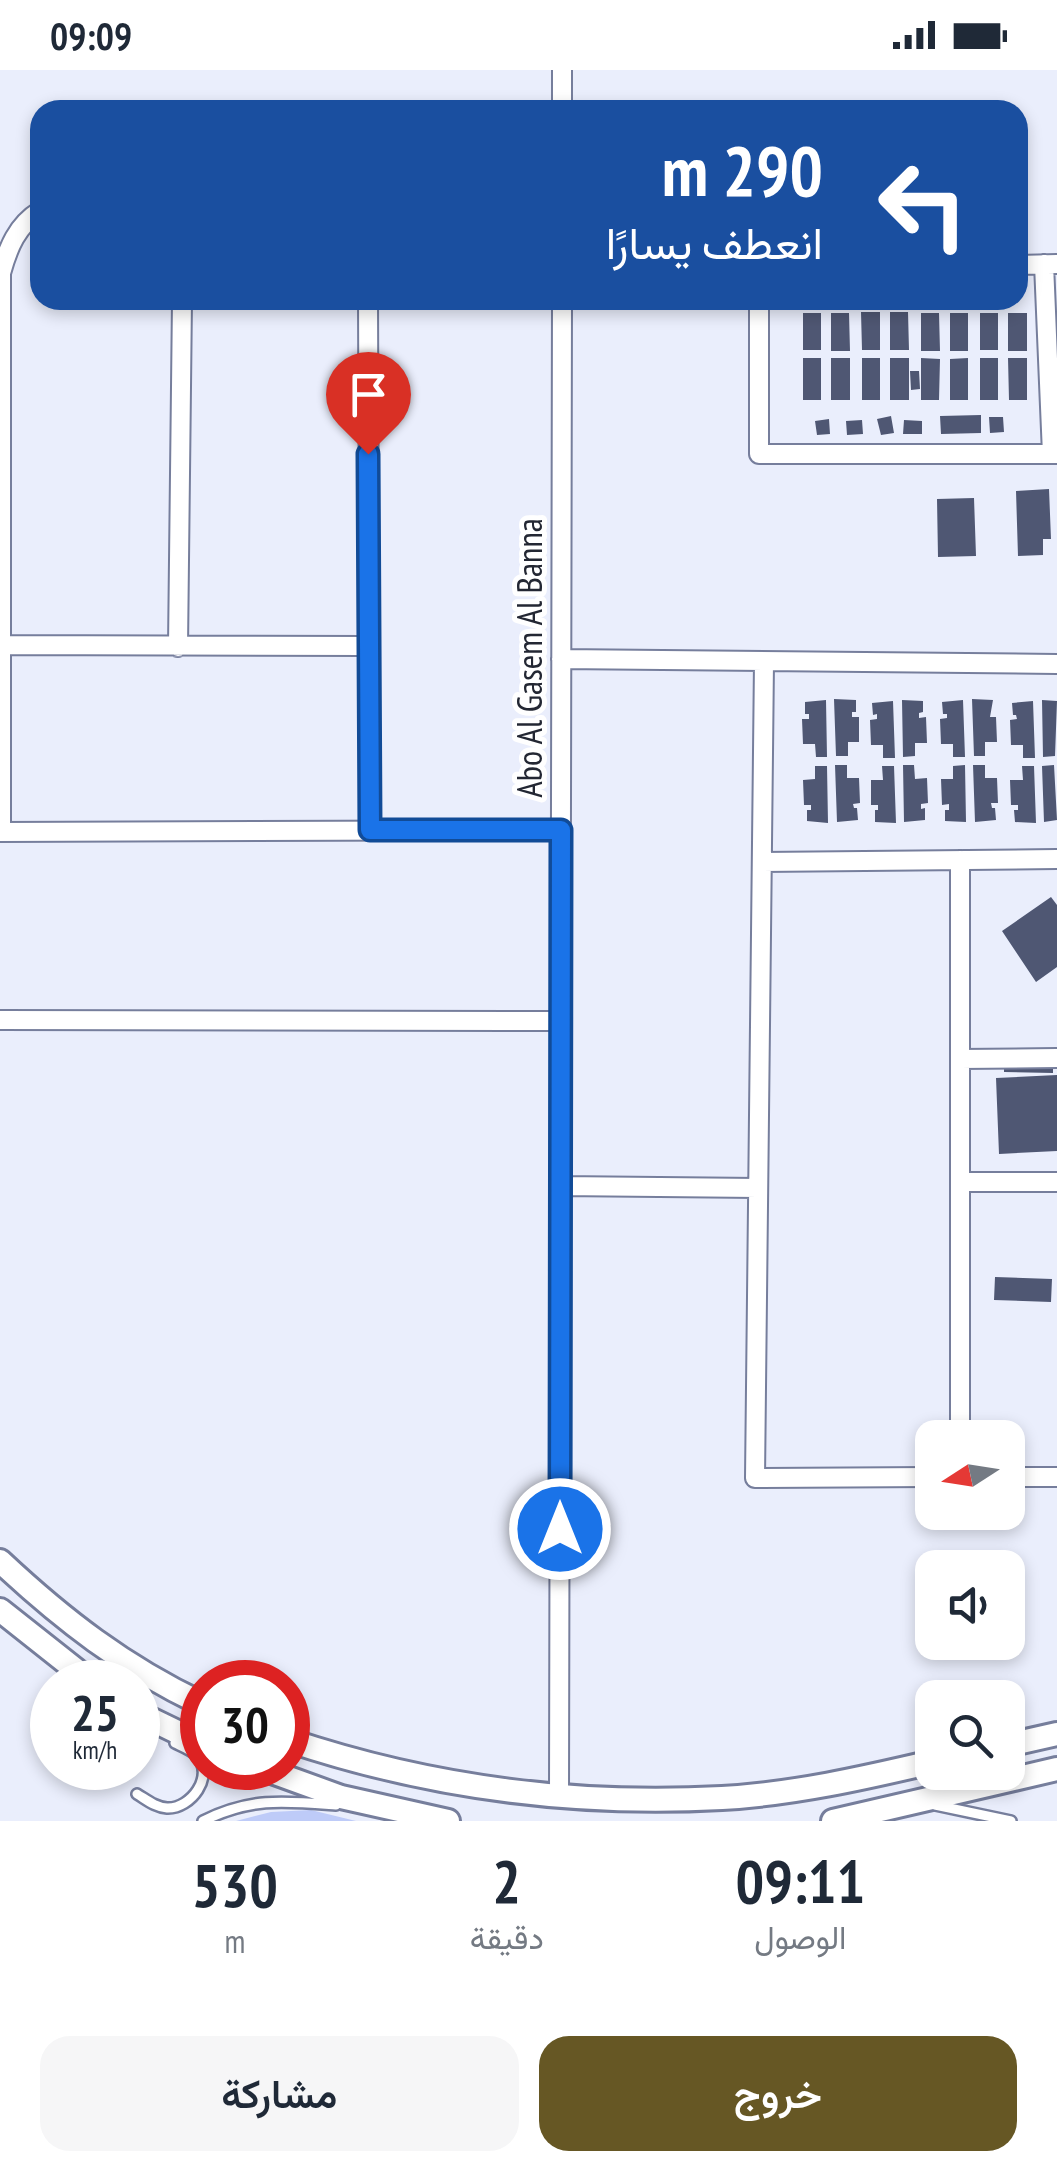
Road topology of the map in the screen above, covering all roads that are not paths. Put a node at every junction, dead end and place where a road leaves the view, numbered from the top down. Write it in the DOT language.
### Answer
graph roads {
  1 [pos="562,70"];
  2 [pos="562,100"];
  3 [pos="30,218"];
  4 [pos="1050,264"];
  5 [pos="182,310"];
  6 [pos="368,310"];
  7 [pos="562,310"];
  8 [pos="759,310"];
  9 [pos="1054,454"];
  10 [pos="1,646"];
  11 [pos="367,646"];
  12 [pos="178,647"];
  13 [pos="561,659"];
  14 [pos="764,662"];
  15 [pos="1057,664"];
  16 [pos="370,830"];
  17 [pos="561,830"];
  18 [pos="1057,859"];
  19 [pos="960,860"];
  20 [pos="762,862"];
  21 [pos="0,1020"];
  22 [pos="560,1021"];
  23 [pos="1057,1058"];
  24 [pos="960,1060"];
  25 [pos="960,1182"];
  26 [pos="1057,1182"];
  27 [pos="560,1186"];
  28 [pos="758,1188"];
  29 [pos="960,1420"];
  30 [pos="915,1477"];
  31 [pos="1025,1477"];
  32 [pos="1057,1477"];
  33 [pos="0,1561"];
  34 [pos="0,1610"];
  35 [pos="62,1660"];
  36 [pos="180,1692"];
  37 [pos="1057,1734"];
  38 [pos="160,1736"];
  39 [pos="1025,1741"];
  40 [pos="310,1746"];
  41 [pos="915,1766"];
  42 [pos="1057,1770"];
  43 [pos="310,1785"];
  44 [pos="138,1794"];
  45 [pos="559,1796"];
  46 [pos="918,1802"];
  47 [pos="390,1809"];
  48 [pos="203,1821"];
  49 [pos="448,1821"];
  50 [pos="833,1821"];
  51 [pos="1010,1821"];
  1 -- 2 [label="street"];
  3 -- 10 [label="street"];
  4 -- 9 [label="street"];
  5 -- 12 [label="street"];
  6 -- 11 [label="street"];
  7 -- 13 [label="street, Abo Al Gasem Al Banna"];
  8 -- 9 [label="street"];
  10 -- 12 [label="street"];
  10 -- 16 [label="street"];
  11 -- 12 [label="street"];
  11 -- 16 [label="street"];
  13 -- 14 [label="street"];
  13 -- 17 [label="street, Abo Al Gasem Al Banna"];
  14 -- 15 [label="street"];
  14 -- 20 [label="street"];
  16 -- 17 [label="street"];
  17 -- 22 [label="street, Abo Al Gasem Al Banna"];
  18 -- 19 [label="street"];
  19 -- 20 [label="street"];
  19 -- 24 [label="street"];
  20 -- 28 [label="street"];
  21 -- 22 [label="street"];
  22 -- 27 [label="street, Abo Al Gasem Al Banna"];
  23 -- 24 [label="street"];
  24 -- 25 [label="street"];
  25 -- 26 [label="street"];
  25 -- 29 [label="street"];
  27 -- 28 [label="street"];
  27 -- 45 [label="street, Abo Al Gasem Al Banna"];
  28 -- 30 [label="street"];
  31 -- 32 [label="street"];
  33 -- 36 [label="street"];
  34 -- 35 [label="street"];
  37 -- 39 [label="street"];
  38 -- 44 [label="lane"];
  40 -- 45 [label="street"];
  41 -- 45 [label="street"];
  42 -- 46 [label="street"];
  43 -- 47 [label="street"];
  46 -- 50 [label="street"];
  46 -- 51 [label="lane"];
  47 -- 48 [label="lane"];
  47 -- 49 [label="street"];
}
